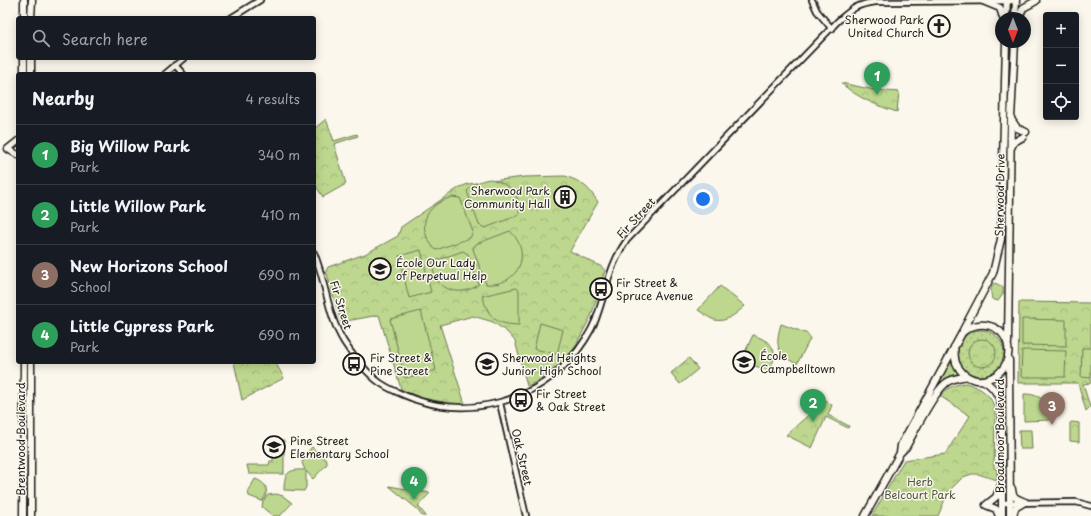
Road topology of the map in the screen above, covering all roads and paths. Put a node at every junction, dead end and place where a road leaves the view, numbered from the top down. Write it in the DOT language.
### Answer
graph roads {
  1 [pos="24,0"];
  2 [pos="32,0"];
  3 [pos="260,0"];
  4 [pos="812,0"];
  5 [pos="1016,0"];
  6 [pos="984,1"];
  7 [pos="1007,1"];
  8 [pos="1036,1"];
  9 [pos="1001,12"];
  10 [pos="1006,12"];
  11 [pos="1015,12"];
  12 [pos="1021,12"];
  13 [pos="24,16"];
  14 [pos="32,16"];
  15 [pos="235,16"];
  16 [pos="832,28"];
  17 [pos="1006,48"];
  18 [pos="1015,48"];
  19 [pos="24,60"];
  20 [pos="31,60"];
  21 [pos="181,60"];
  22 [pos="175,65"];
  23 [pos="24,72"];
  24 [pos="31,72"];
  25 [pos="167,72"];
  26 [pos="181,72"];
  27 [pos="1011,118"];
  28 [pos="16,143"];
  29 [pos="1011,150"];
  30 [pos="16,154"];
  31 [pos="316,258"];
  32 [pos="962,333"];
  33 [pos="954,347"];
  34 [pos="1008,349"];
  35 [pos="1008,356"];
  36 [pos="24,364"];
  37 [pos="31,364"];
  38 [pos="967,376"];
  39 [pos="982,380"];
  40 [pos="500,402"];
  41 [pos="900,453"];
  42 [pos="1010,476"];
  43 [pos="1003,482"];
  44 [pos="1025,502"];
  45 [pos="1002,503"];
  46 [pos="1010,503"];
  47 [pos="1091,506"];
  48 [pos="23,516"];
  49 [pos="31,516"];
  50 [pos="526,516"];
  51 [pos="865,516"];
  52 [pos="999,516"];
  53 [pos="1002,516"];
  54 [pos="1011,516"];
  1 -- 13 [label="main road"];
  2 -- 14 [label="main road"];
  3 -- 15 [label="street"];
  4 -- 16 [label="street"];
  5 -- 7 [label="street, Fir Street"];
  5 -- 11 [label="main road"];
  6 -- 7 [label="street, Fir Street"];
  6 -- 9 [label="main road"];
  6 -- 16 [label="street, Fir Street"];
  7 -- 10 [label="main road"];
  8 -- 12 [label="main road"];
  16 -- 40 [label="street, Fir Street"];
  17 -- 32 [label="main road, Sherwood Drive"];
  18 -- 27 [label="main road, Sherwood Drive"];
  19 -- 23 [label="main road"];
  20 -- 24 [label="main road"];
  21 -- 22 [label="street"];
  22 -- 25 [label="street"];
  22 -- 26 [label="street"];
  27 -- 29 [label="main road, Sherwood Drive"];
  27 -- 29 [label="main road"];
  28 -- 30 [label="main road"];
  29 -- 34 [label="main road, Sherwood Drive"];
  31 -- 40 [label="street, Fir Street"];
  32 -- 33 [label="main road"];
  32 -- 34 [label="main road"];
  33 -- 38 [label="main road"];
  33 -- 41 [label="main road"];
  34 -- 35 [label="main road"];
  35 -- 39 [label="main road"];
  35 -- 42 [label="main road, Broadmoor Boulevard"];
  36 -- 48 [label="main road, Brentwood Boulevard"];
  37 -- 49 [label="main road, Brentwood Boulevard"];
  38 -- 39 [label="main road"];
  38 -- 41 [label="main road"];
  39 -- 43 [label="main road, Broadmoor Boulevard"];
  40 -- 50 [label="street, Oak Street"];
  41 -- 51 [label="main road"];
  42 -- 44 [label="main road"];
  42 -- 46 [label="main road, Broadmoor Boulevard"];
  43 -- 45 [label="main road, Broadmoor Boulevard"];
  43 -- 52 [label="main road"];
  44 -- 46 [label="street"];
  44 -- 47 [label="street"];
  44 -- 54 [label="main road"];
  45 -- 46 [label="street"];
  45 -- 53 [label="main road, Broadmoor Boulevard"];
  46 -- 54 [label="main road, Broadmoor Boulevard"];
}
